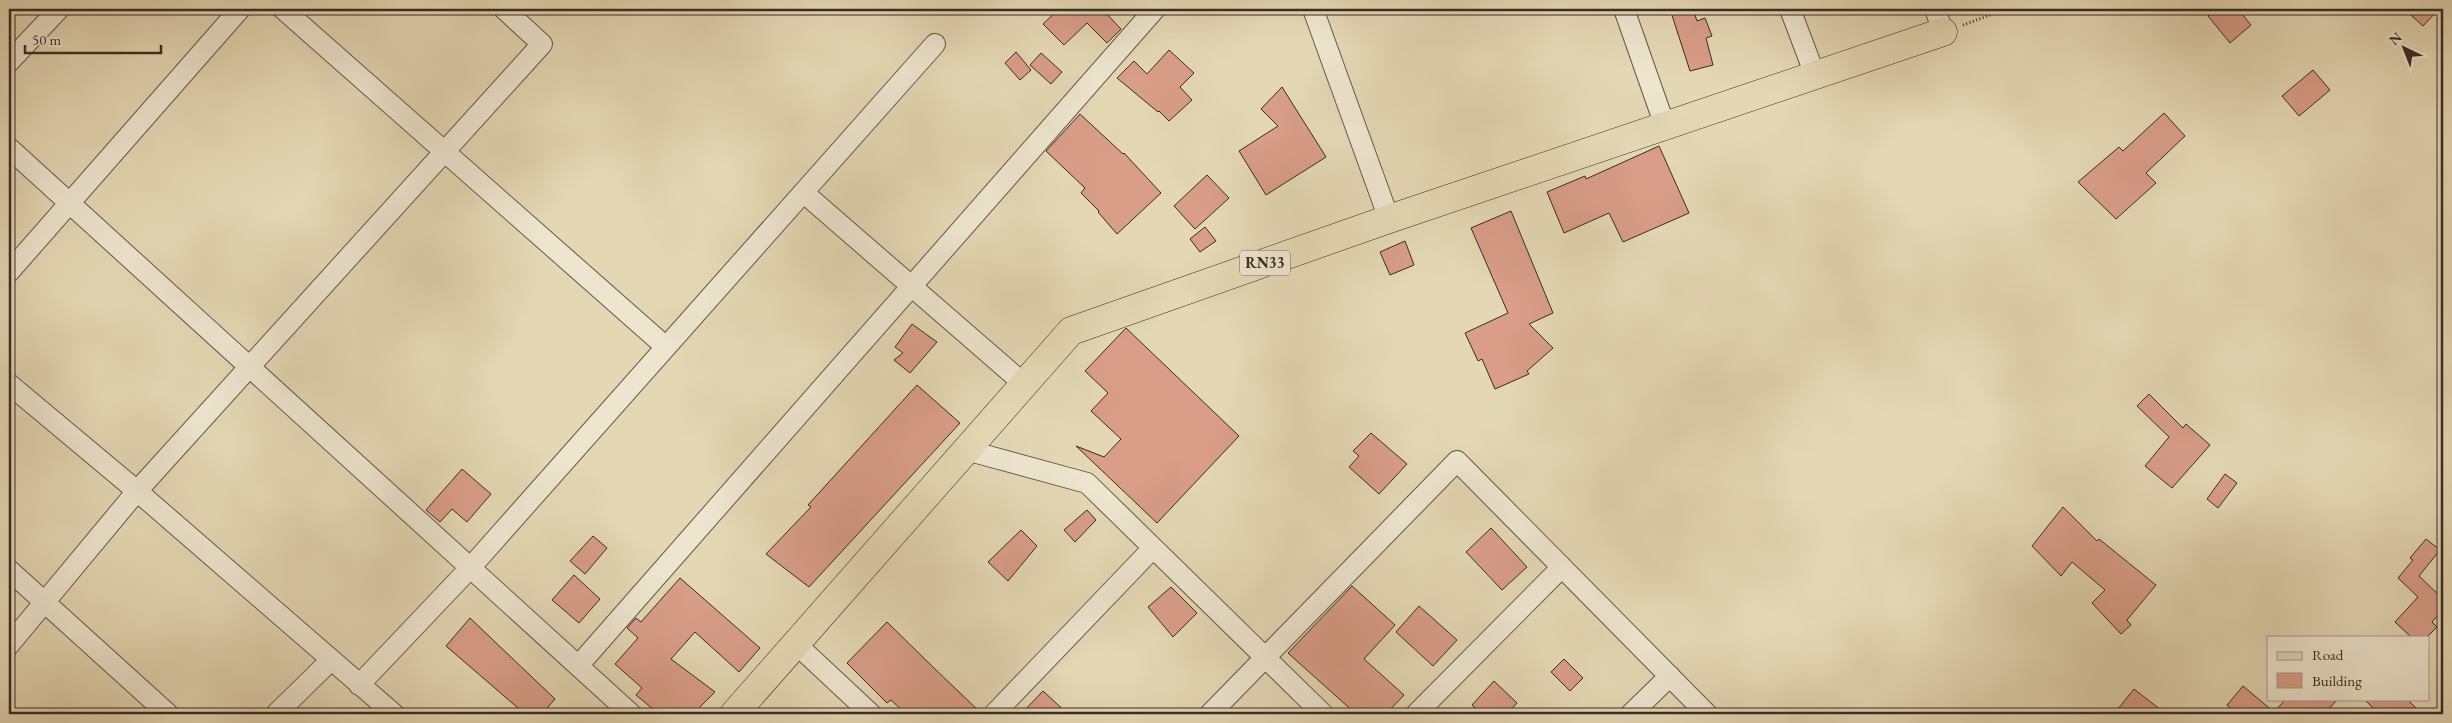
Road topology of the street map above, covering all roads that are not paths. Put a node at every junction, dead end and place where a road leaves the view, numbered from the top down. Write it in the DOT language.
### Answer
graph roads {
  1 [pos="59,9"];
  2 [pos="240,9"];
  3 [pos="283,9"];
  4 [pos="504,9"];
  5 [pos="1155,9"];
  6 [pos="1313,9"];
  7 [pos="1624,9"];
  8 [pos="1790,9"];
  9 [pos="1939,20"];
  10 [pos="936,44"];
  11 [pos="9,62"];
  12 [pos="1815,75"];
  13 [pos="1665,126"];
  14 [pos="9,148"];
  15 [pos="444,151"];
  16 [pos="804,192"];
  17 [pos="68,202"];
  18 [pos="1390,219"];
  19 [pos="9,272"];
  20 [pos="912,286"];
  21 [pos="666,347"];
  22 [pos="249,367"];
  23 [pos="9,384"];
  24 [pos="1024,384"];
  25 [pos="966,450"];
  26 [pos="137,491"];
  27 [pos="1153,548"];
  28 [pos="1562,567"];
  29 [pos="470,568"];
  30 [pos="9,570"];
  31 [pos="44,602"];
  32 [pos="795,643"];
  33 [pos="9,645"];
  34 [pos="1266,657"];
  35 [pos="331,660"];
  36 [pos="578,666"];
  37 [pos="1670,676"];
  38 [pos="359,685"];
  39 [pos="168,714"];
  40 [pos="276,714"];
  41 [pos="394,714"];
  42 [pos="631,714"];
  43 [pos="734,714"];
  44 [pos="872,714"];
  45 [pos="994,714"];
  46 [pos="1210,714"];
  47 [pos="1323,714"];
  48 [pos="1416,714"];
  49 [pos="1631,714"];
  50 [pos="1707,714"];
  1 -- 11 [label="street"];
  2 -- 17 [label="street"];
  3 -- 15 [label="street"];
  4 -- 15 [label="street"];
  5 -- 20 [label="street"];
  6 -- 18 [label="street"];
  7 -- 13 [label="street"];
  8 -- 12 [label="street"];
  9 -- 12 [label="main road, RN33"];
  10 -- 16 [label="street"];
  12 -- 13 [label="main road, RN33"];
  13 -- 18 [label="main road, RN33"];
  14 -- 17 [label="street"];
  15 -- 21 [label="street"];
  15 -- 22 [label="street"];
  16 -- 20 [label="street"];
  16 -- 21 [label="street"];
  17 -- 19 [label="street"];
  17 -- 22 [label="street"];
  18 -- 24 [label="main road, RN33"];
  20 -- 24 [label="street"];
  20 -- 36 [label="street"];
  21 -- 29 [label="street"];
  22 -- 26 [label="street"];
  22 -- 29 [label="street"];
  23 -- 26 [label="street"];
  24 -- 25 [label="main road, RN33"];
  25 -- 27 [label="street"];
  25 -- 32 [label="main road, RN33"];
  26 -- 31 [label="street"];
  26 -- 35 [label="street"];
  27 -- 34 [label="street"];
  27 -- 45 [label="street"];
  28 -- 34 [label="street"];
  28 -- 37 [label="street"];
  28 -- 48 [label="street"];
  29 -- 36 [label="street"];
  29 -- 38 [label="street"];
  30 -- 31 [label="street"];
  31 -- 33 [label="street"];
  31 -- 39 [label="street"];
  32 -- 43 [label="main road, RN33"];
  32 -- 44 [label="street"];
  34 -- 46 [label="street"];
  34 -- 47 [label="street"];
  35 -- 38 [label="street"];
  35 -- 40 [label="street"];
  36 -- 42 [label="street"];
  37 -- 49 [label="street"];
  37 -- 50 [label="street"];
  38 -- 41 [label="street"];
}
